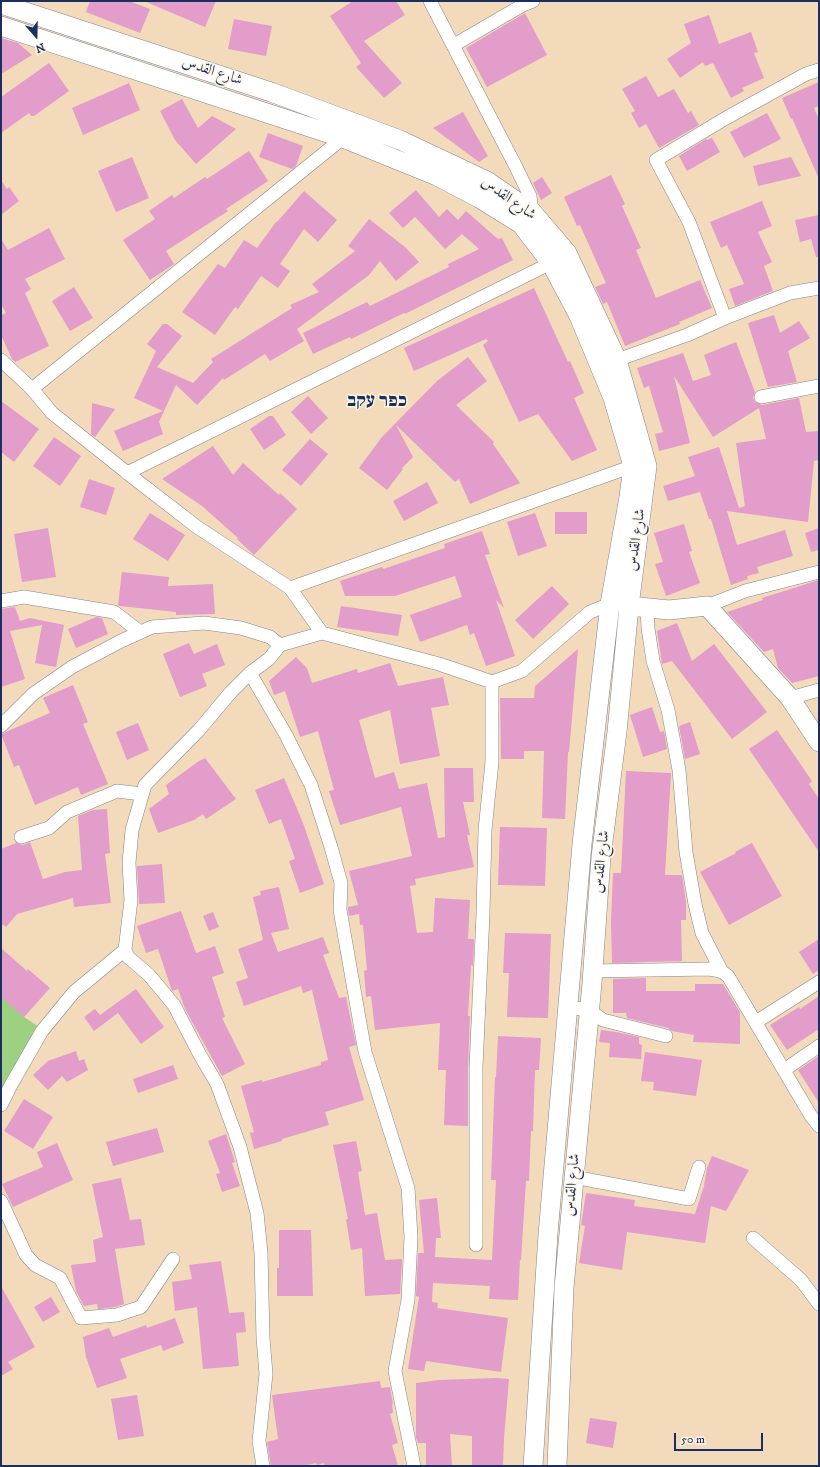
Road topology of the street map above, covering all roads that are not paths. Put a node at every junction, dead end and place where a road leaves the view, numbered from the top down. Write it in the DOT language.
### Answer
graph roads {
  1 [pos="430,1"];
  2 [pos="533,1"];
  3 [pos="1,4"];
  4 [pos="1,26"];
  5 [pos="454,45"];
  6 [pos="819,70"];
  7 [pos="343,138"];
  8 [pos="532,212"];
  9 [pos="551,263"];
  10 [pos="819,288"];
  11 [pos="725,318"];
  12 [pos="1,360"];
  13 [pos="617,360"];
  14 [pos="819,386"];
  15 [pos="32,389"];
  16 [pos="761,398"];
  17 [pos="633,466"];
  18 [pos="127,473"];
  19 [pos="819,572"];
  20 [pos="290,588"];
  21 [pos="1,601"];
  22 [pos="620,605"];
  23 [pos="707,606"];
  24 [pos="647,608"];
  25 [pos="140,632"];
  26 [pos="322,633"];
  27 [pos="280,645"];
  28 [pos="250,673"];
  29 [pos="492,682"];
  30 [pos="819,690"];
  31 [pos="790,698"];
  32 [pos="1,726"];
  33 [pos="819,742"];
  34 [pos="142,794"];
  35 [pos="21,837"];
  36 [pos="125,950"];
  37 [pos="593,971"];
  38 [pos="722,972"];
  39 [pos="819,982"];
  40 [pos="568,1008"];
  41 [pos="589,1010"];
  42 [pos="756,1022"];
  43 [pos="666,1036"];
  44 [pos="819,1046"];
  45 [pos="784,1070"];
  46 [pos="1,1105"];
  47 [pos="819,1126"];
  48 [pos="699,1167"];
  49 [pos="574,1177"];
  50 [pos="1,1201"];
  51 [pos="754,1238"];
  52 [pos="476,1245"];
  53 [pos="173,1259"];
  54 [pos="819,1304"];
  55 [pos="263,1466"];
  56 [pos="414,1466"];
  57 [pos="533,1466"];
  58 [pos="557,1466"];
  1 -- 5 [label="street"];
  2 -- 5 [label="street"];
  3 -- 8 [label="main road, شارع القدس"];
  4 -- 7 [label="main road, شارع القدس"];
  5 -- 8 [label="street"];
  6 -- 11 [label="street"];
  7 -- 9 [label="main road, شارع القدس"];
  7 -- 15 [label="street"];
  8 -- 13 [label="main road, شارع القدس"];
  9 -- 17 [label="main road, شارع القدس"];
  9 -- 18 [label="street"];
  10 -- 11 [label="street"];
  11 -- 13 [label="street"];
  12 -- 15 [label="street"];
  13 -- 22 [label="main road, شارع القدس"];
  14 -- 16 [label="street"];
  15 -- 18 [label="street"];
  17 -- 20 [label="street"];
  17 -- 22 [label="main road, شارع القدس"];
  18 -- 20 [label="street"];
  19 -- 23 [label="street"];
  20 -- 26 [label="street"];
  21 -- 25 [label="street"];
  22 -- 24 [label="main road"];
  22 -- 29 [label="street"];
  22 -- 37 [label="main road, شارع القدس"];
  22 -- 40 [label="main road, شارع القدس"];
  23 -- 24 [label="main road"];
  23 -- 31 [label="main road"];
  24 -- 38 [label="street"];
  25 -- 27 [label="street"];
  25 -- 32 [label="street"];
  26 -- 27 [label="street"];
  26 -- 29 [label="street"];
  27 -- 28 [label="street"];
  28 -- 34 [label="street"];
  28 -- 56 [label="street"];
  29 -- 52 [label="street"];
  30 -- 31 [label="street"];
  31 -- 33 [label="main road"];
  34 -- 35 [label="street"];
  34 -- 36 [label="street"];
  36 -- 46 [label="street"];
  36 -- 55 [label="street"];
  37 -- 38 [label="street"];
  37 -- 41 [label="main road, شارع القدس"];
  38 -- 42 [label="street"];
  39 -- 42 [label="street"];
  40 -- 41 [label="street"];
  40 -- 57 [label="main road, شارع القدس"];
  41 -- 43 [label="street"];
  41 -- 49 [label="main road, شارع القدس"];
  42 -- 45 [label="street"];
  44 -- 45 [label="street"];
  45 -- 47 [label="street"];
  48 -- 49 [label="street"];
  49 -- 58 [label="main road, شارع القدس"];
  50 -- 53 [label="street"];
  51 -- 54 [label="street"];
}
